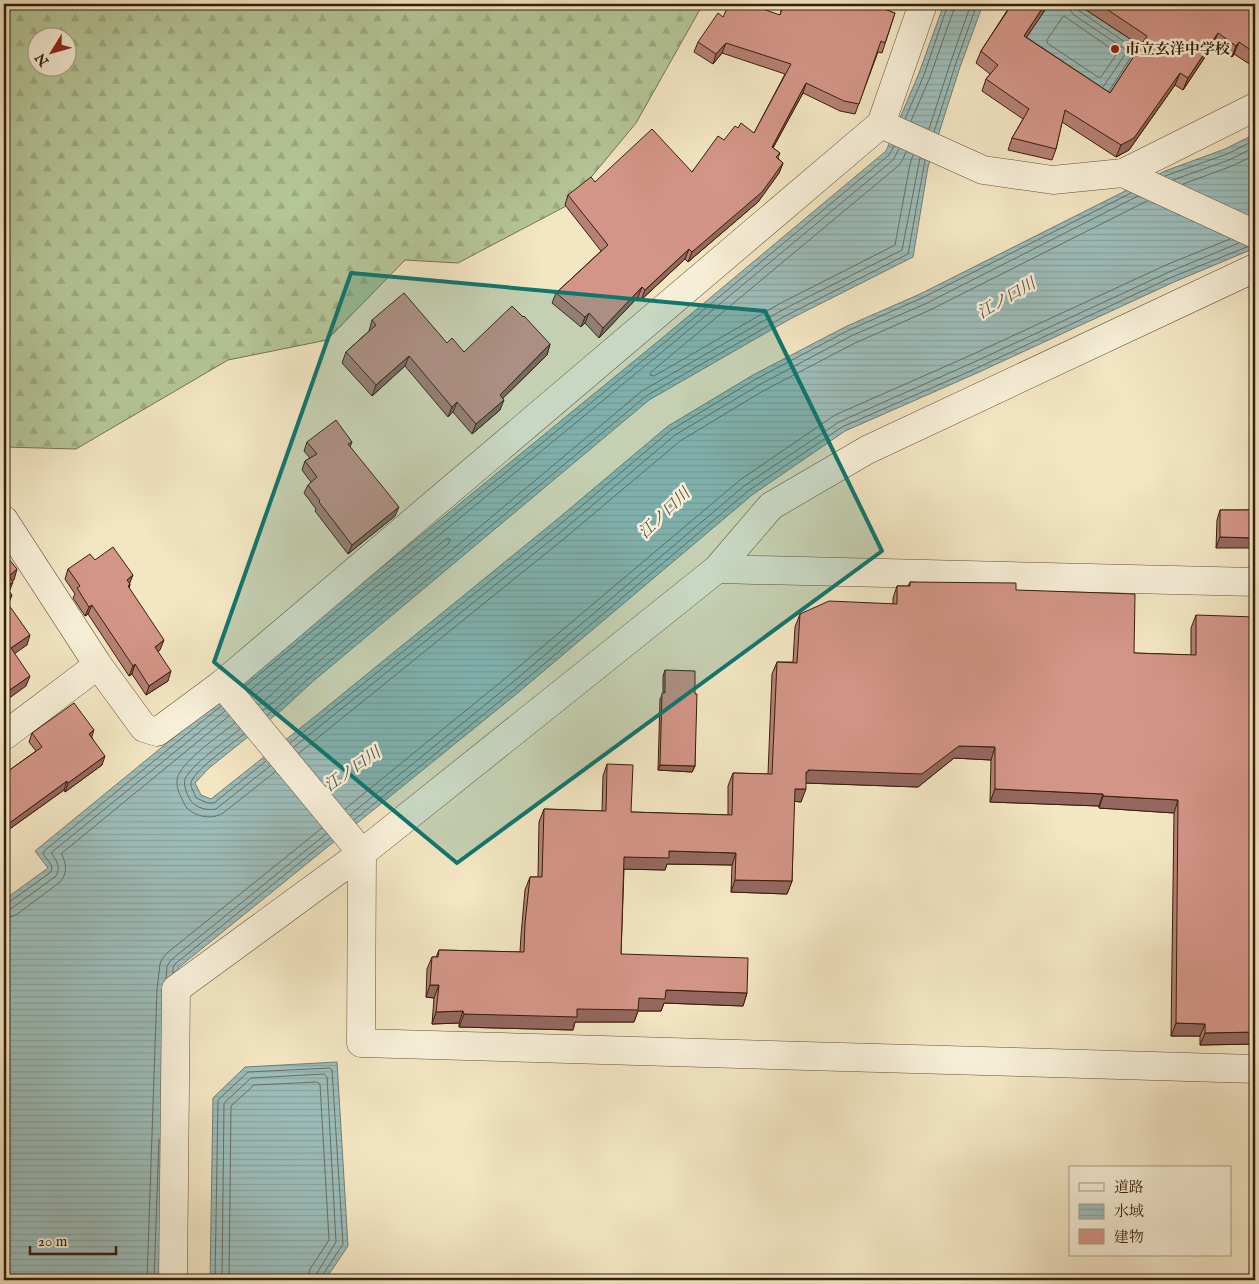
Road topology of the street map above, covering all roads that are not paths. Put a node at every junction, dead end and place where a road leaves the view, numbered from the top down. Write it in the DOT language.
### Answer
graph roads {
  1 [pos="923,4"];
  2 [pos="1255,107"];
  3 [pos="881,124"];
  4 [pos="1123,173"];
  5 [pos="1255,234"];
  6 [pos="1255,268"];
  7 [pos="4,520"];
  8 [pos="718,569"];
  9 [pos="1255,582"];
  10 [pos="98,666"];
  11 [pos="222,684"];
  12 [pos="4,736"];
  13 [pos="362,853"];
  14 [pos="1255,1069"];
  15 [pos="173,1280"];
  1 -- 3 [label="street"];
  2 -- 4 [label="street"];
  3 -- 4 [label="street"];
  3 -- 11 [label="street"];
  4 -- 5 [label="street"];
  6 -- 8 [label="street"];
  7 -- 10 [label="street"];
  8 -- 9 [label="street"];
  8 -- 13 [label="street"];
  10 -- 11 [label="street"];
  10 -- 12 [label="street"];
  11 -- 13 [label="street"];
  13 -- 14 [label="street"];
  13 -- 15 [label="street"];
}
